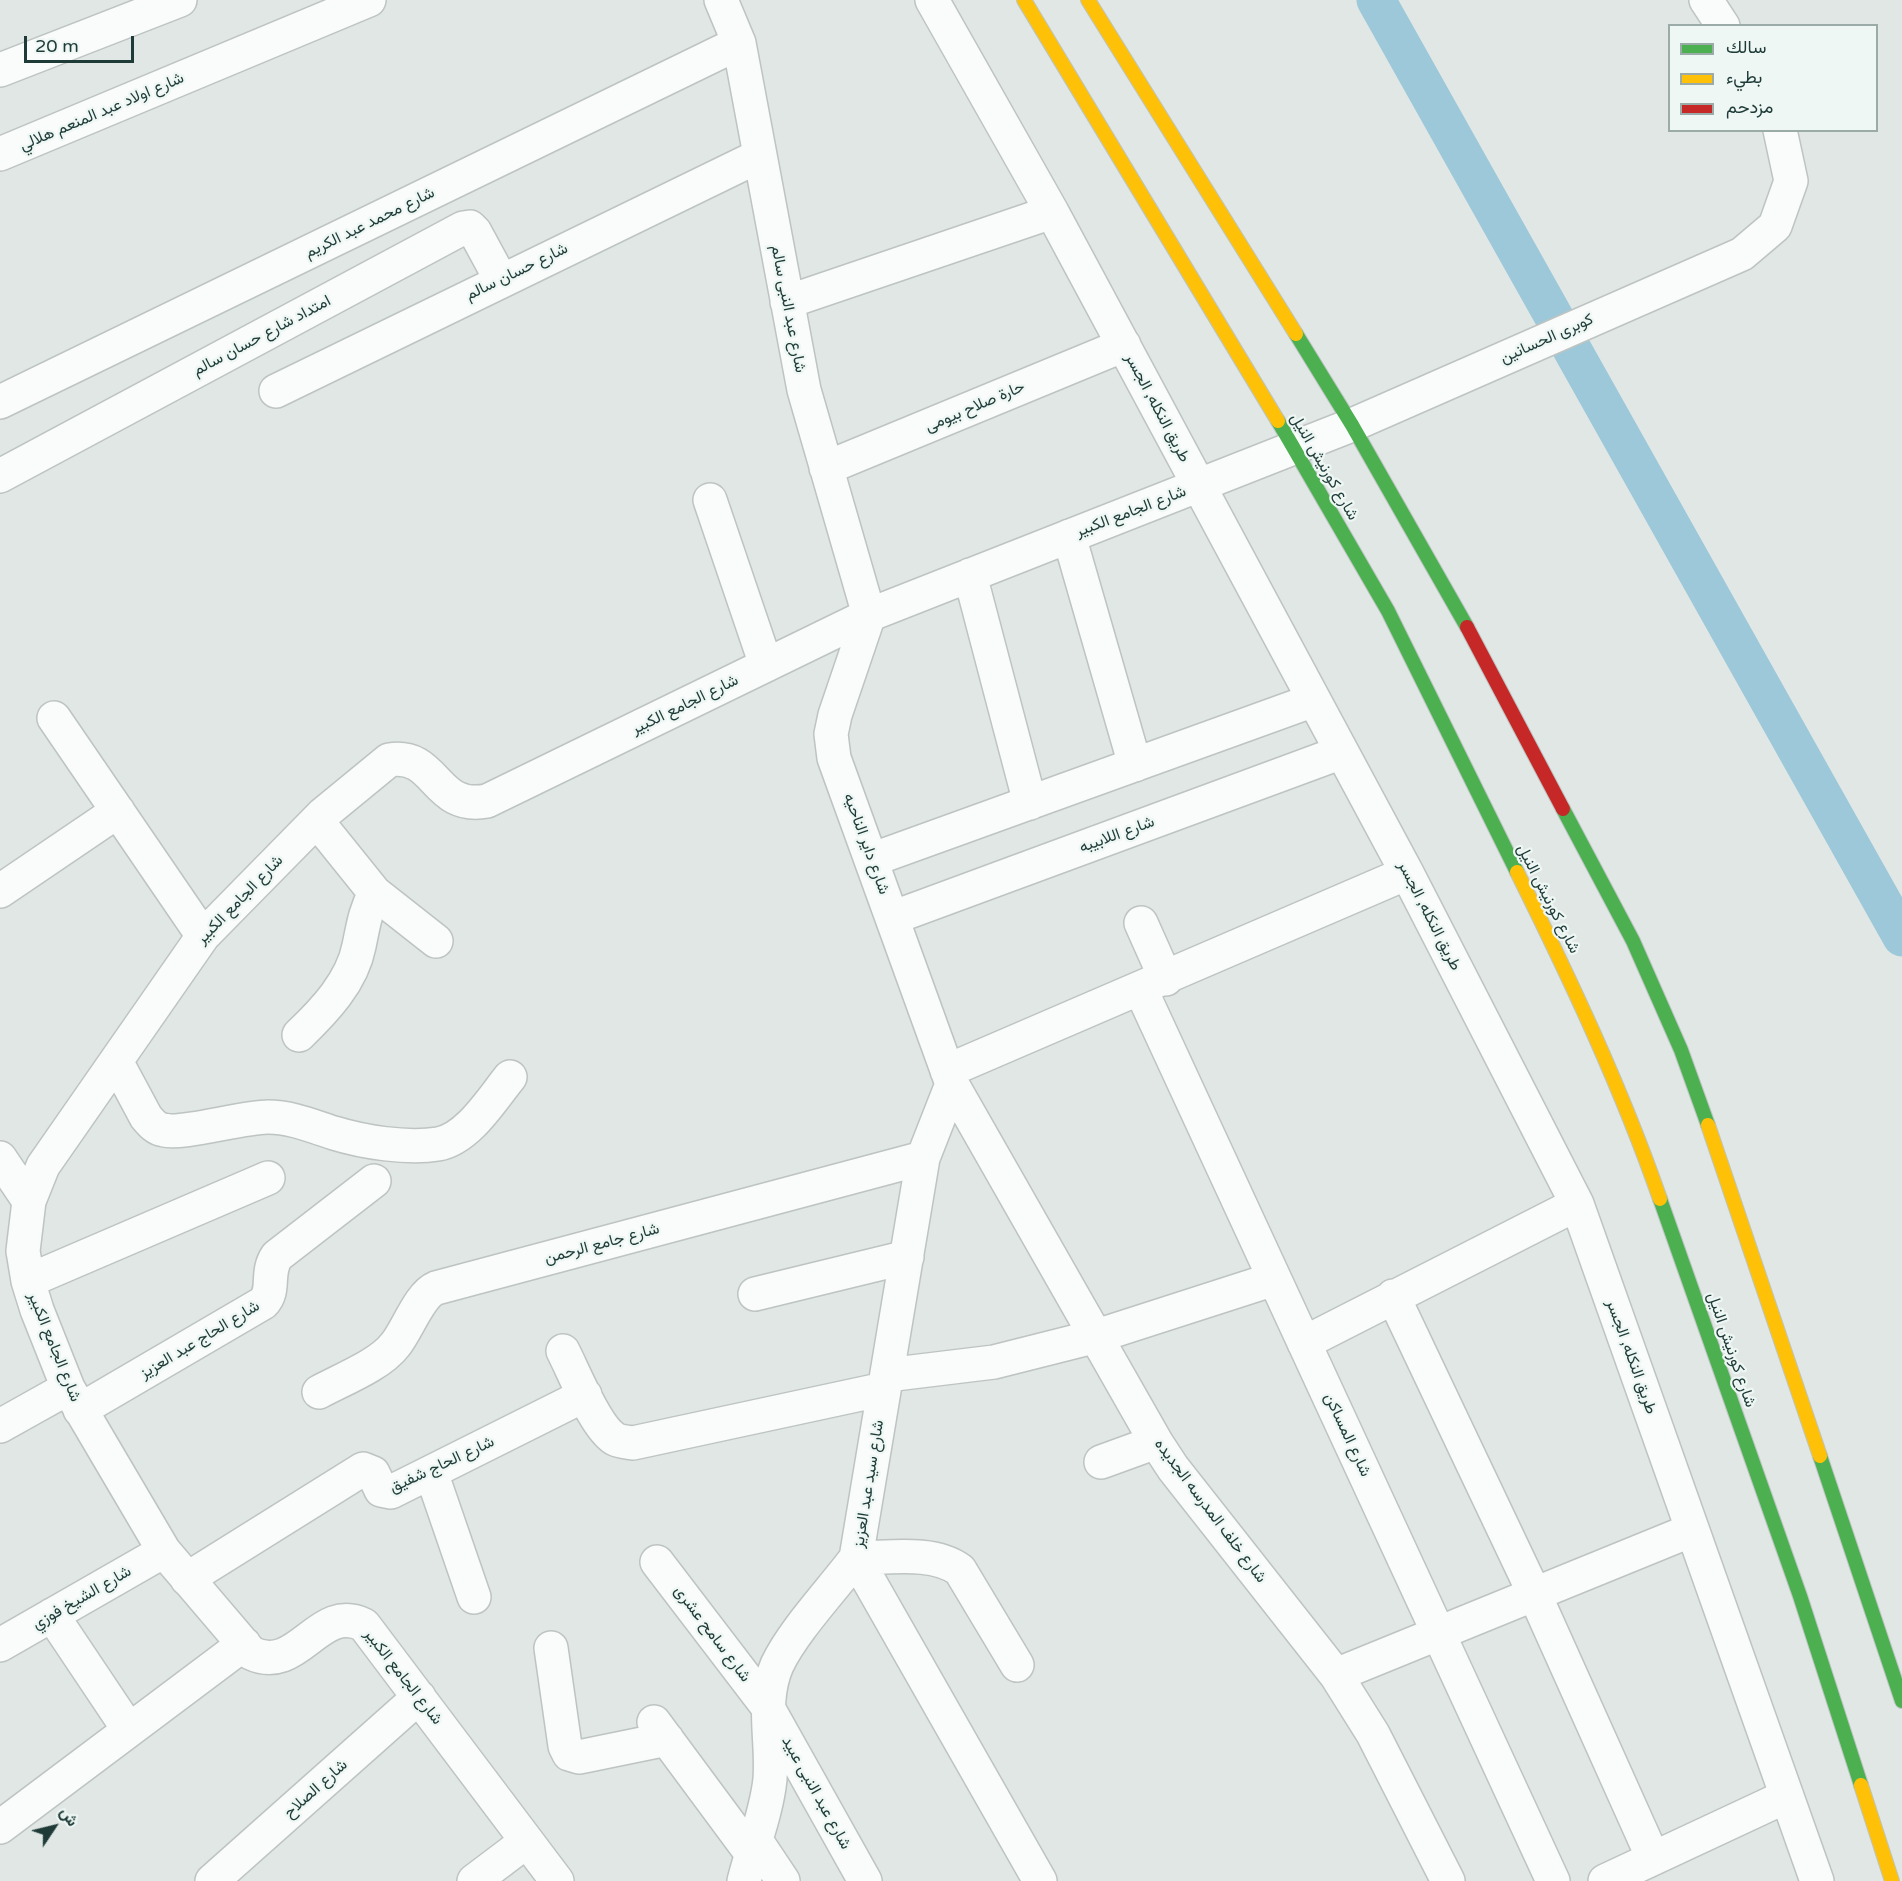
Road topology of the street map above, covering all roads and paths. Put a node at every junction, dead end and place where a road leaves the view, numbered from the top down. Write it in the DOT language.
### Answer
graph roads {
  1 [pos="180,0"];
  2 [pos="369,0"];
  3 [pos="722,0"];
  4 [pos="932,0"];
  5 [pos="1024,0"];
  6 [pos="1088,0"];
  7 [pos="1706,0"];
  8 [pos="1722,24"];
  9 [pos="739,44"];
  10 [pos="0,70"];
  11 [pos="1780,132"];
  12 [pos="0,154"];
  13 [pos="759,156"];
  14 [pos="1052,212"];
  15 [pos="501,280"];
  16 [pos="787,302"];
  17 [pos="1124,345"];
  18 [pos="276,391"];
  19 [pos="0,402"];
  20 [pos="1352,425"];
  21 [pos="1294,447"];
  22 [pos="826,468"];
  23 [pos="0,476"];
  24 [pos="1199,485"];
  25 [pos="710,500"];
  26 [pos="1069,536"];
  27 [pos="970,575"];
  28 [pos="869,615"];
  29 [pos="766,665"];
  30 [pos="1314,700"];
  31 [pos="54,718"];
  32 [pos="1342,752"];
  33 [pos="1135,765"];
  34 [pos="1030,803"];
  35 [pos="118,811"];
  36 [pos="317,821"];
  37 [pos="871,860"];
  38 [pos="1407,873"];
  39 [pos="0,891"];
  40 [pos="375,893"];
  41 [pos="892,918"];
  42 [pos="1141,923"];
  43 [pos="203,936"];
  44 [pos="436,941"];
  45 [pos="1153,984"];
  46 [pos="299,1035"];
  47 [pos="116,1061"];
  48 [pos="510,1077"];
  49 [pos="950,1078"];
  50 [pos="0,1158"];
  51 [pos="923,1158"];
  52 [pos="268,1178"];
  53 [pos="374,1181"];
  54 [pos="29,1201"];
  55 [pos="1577,1204"];
  56 [pos="907,1257"];
  57 [pos="1274,1278"];
  58 [pos="28,1281"];
  59 [pos="755,1294"];
  60 [pos="1393,1296"];
  61 [pos="1097,1336"];
  62 [pos="1304,1343"];
  63 [pos="563,1351"];
  64 [pos="886,1382"];
  65 [pos="319,1392"];
  66 [pos="585,1395"];
  67 [pos="74,1399"];
  68 [pos="0,1426"];
  69 [pos="1156,1442"];
  70 [pos="1101,1462"];
  71 [pos="431,1472"];
  72 [pos="1692,1530"];
  73 [pos="164,1551"];
  74 [pos="856,1558"];
  75 [pos="657,1562"];
  76 [pos="187,1579"];
  77 [pos="1534,1593"];
  78 [pos="474,1597"];
  79 [pos="52,1615"];
  80 [pos="1439,1634"];
  81 [pos="244,1644"];
  82 [pos="0,1645"];
  83 [pos="551,1648"];
  84 [pos="1017,1665"];
  85 [pos="1336,1675"];
  86 [pos="419,1697"];
  87 [pos="1902,1701"];
  88 [pos="767,1706"];
  89 [pos="129,1730"];
  90 [pos="1787,1796"];
  91 [pos="0,1827"];
  92 [pos="527,1841"];
  93 [pos="750,1858"];
  94 [pos="1653,1858"];
  95 [pos="212,1881"];
  96 [pos="474,1881"];
  97 [pos="556,1881"];
  98 [pos="783,1881"];
  99 [pos="865,1881"];
  100 [pos="1040,1881"];
  101 [pos="1448,1881"];
  102 [pos="1553,1881"];
  103 [pos="1605,1881"];
  104 [pos="1817,1881"];
  105 [pos="1892,1881"];
  1 -- 10 [label="street"];
  2 -- 12 [label="street, شارع اولاد عبد المنعم هلالي"];
  3 -- 9 [label="street, شارع عبد النبى سالم"];
  4 -- 14 [label="street, طريق النكله, الجسر"];
  5 -- 21 [label="main road, شارع كورنيش النيل"];
  6 -- 20 [label="main road"];
  7 -- 8 [label="street"];
  9 -- 13 [label="street, شارع عبد النبى سالم"];
  9 -- 19 [label="street, شارع محمد عبد الكريم"];
  11 -- 20 [label="street, كوبرى الحسانين"];
  13 -- 15 [label="street, شارع حسان سالم"];
  13 -- 16 [label="street, شارع عبد النبى سالم"];
  14 -- 16 [label="street"];
  14 -- 17 [label="street, طريق النكله, الجسر"];
  15 -- 18 [label="street, شارع حسان سالم"];
  15 -- 23 [label="street, امتداد شارع حسان سالم"];
  16 -- 22 [label="street, شارع عبد النبى سالم"];
  17 -- 22 [label="street, حارة صلاح بيومى"];
  17 -- 24 [label="street, طريق النكله, الجسر"];
  20 -- 21 [label="street, شارع الجامع الكبير"];
  20 -- 87 [label="main road"];
  21 -- 24 [label="street, شارع الجامع الكبير"];
  21 -- 105 [label="main road, شارع كورنيش النيل"];
  22 -- 28 [label="street, شارع عبد النبى سالم"];
  24 -- 26 [label="street, شارع الجامع الكبير"];
  24 -- 30 [label="street, طريق النكله, الجسر"];
  25 -- 29 [label="street"];
  26 -- 27 [label="street, شارع الجامع الكبير"];
  26 -- 33 [label="street"];
  27 -- 28 [label="street, شارع الجامع الكبير"];
  27 -- 34 [label="street"];
  28 -- 29 [label="street, شارع الجامع الكبير"];
  28 -- 37 [label="street, شارع داير الناحيه"];
  29 -- 36 [label="street, شارع الجامع الكبير"];
  30 -- 32 [label="street, طريق النكله, الجسر"];
  30 -- 33 [label="street"];
  31 -- 35 [label="street"];
  32 -- 38 [label="street, طريق النكله, الجسر"];
  32 -- 41 [label="street, شارع اللابيبه"];
  33 -- 34 [label="street"];
  34 -- 37 [label="street"];
  35 -- 39 [label="street"];
  35 -- 43 [label="street"];
  36 -- 40 [label="street"];
  36 -- 43 [label="street, شارع الجامع الكبير"];
  37 -- 41 [label="street, شارع داير الناحيه"];
  38 -- 45 [label="street"];
  38 -- 55 [label="street, طريق النكله, الجسر"];
  40 -- 44 [label="street"];
  40 -- 46 [label="street"];
  41 -- 49 [label="street, شارع داير الناحيه"];
  42 -- 45 [label="street, شارع المساكن"];
  43 -- 47 [label="street, شارع الجامع الكبير"];
  45 -- 49 [label="street"];
  45 -- 57 [label="street, شارع المساكن"];
  47 -- 48 [label="street"];
  47 -- 54 [label="street, شارع الجامع الكبير"];
  49 -- 51 [label="street, شارع سيد عبد العزيز"];
  49 -- 61 [label="street, شارع خلف المدرسه الجديده"];
  50 -- 54 [label="street"];
  51 -- 56 [label="street, شارع سيد عبد العزيز"];
  51 -- 65 [label="street, شارع جامع الرحمن"];
  52 -- 58 [label="street"];
  53 -- 67 [label="street, شارع الحاج عبد العزيز"];
  54 -- 58 [label="street, شارع الجامع الكبير"];
  55 -- 60 [label="street"];
  55 -- 72 [label="street, طريق النكله, الجسر"];
  56 -- 59 [label="street"];
  56 -- 64 [label="street, شارع سيد عبد العزيز"];
  57 -- 61 [label="street"];
  57 -- 62 [label="street, شارع المساكن"];
  58 -- 67 [label="street, شارع الجامع الكبير"];
  60 -- 62 [label="street"];
  60 -- 77 [label="street"];
  61 -- 64 [label="street"];
  61 -- 69 [label="street, شارع خلف المدرسه الجديده"];
  62 -- 80 [label="street, شارع المساكن"];
  63 -- 66 [label="street"];
  64 -- 66 [label="street"];
  64 -- 74 [label="street, شارع سيد عبد العزيز"];
  66 -- 71 [label="street, شارع الحاج شفيق"];
  67 -- 68 [label="street, شارع الحاج عبد العزيز"];
  67 -- 73 [label="street, شارع الجامع الكبير"];
  69 -- 70 [label="street"];
  69 -- 85 [label="street, شارع خلف المدرسه الجديده"];
  71 -- 76 [label="street, شارع الحاج شفيق"];
  71 -- 78 [label="street"];
  72 -- 77 [label="street"];
  72 -- 90 [label="street, طريق النكله, الجسر"];
  73 -- 76 [label="street, شارع الجامع الكبير"];
  73 -- 79 [label="street, شارع الشيخ فوزي"];
  74 -- 84 [label="street"];
  74 -- 88 [label="street"];
  74 -- 100 [label="street, شارع سيد عبد العزيز"];
  75 -- 88 [label="street, شارع سامح عشرى"];
  76 -- 81 [label="street, شارع الجامع الكبير"];
  77 -- 80 [label="street"];
  77 -- 94 [label="street"];
  79 -- 82 [label="street, شارع الشيخ فوزي"];
  79 -- 89 [label="street"];
  80 -- 85 [label="street"];
  80 -- 102 [label="street, شارع المساكن"];
  81 -- 86 [label="street, شارع الجامع الكبير"];
  81 -- 89 [label="street"];
  83 -- 93 [label="street"];
  85 -- 101 [label="street, شارع خلف المدرسه الجديده"];
  86 -- 92 [label="street, شارع الجامع الكبير"];
  86 -- 95 [label="street, شارع الصلاح"];
  88 -- 93 [label="street"];
  88 -- 99 [label="street, شارع عبد النبى عبيد"];
  89 -- 91 [label="street"];
  90 -- 94 [label="street"];
  90 -- 104 [label="street, طريق النكله, الجسر"];
  92 -- 96 [label="street"];
  92 -- 97 [label="street, شارع الجامع الكبير"];
  93 -- 98 [label="street"];
  94 -- 103 [label="street"];
}
